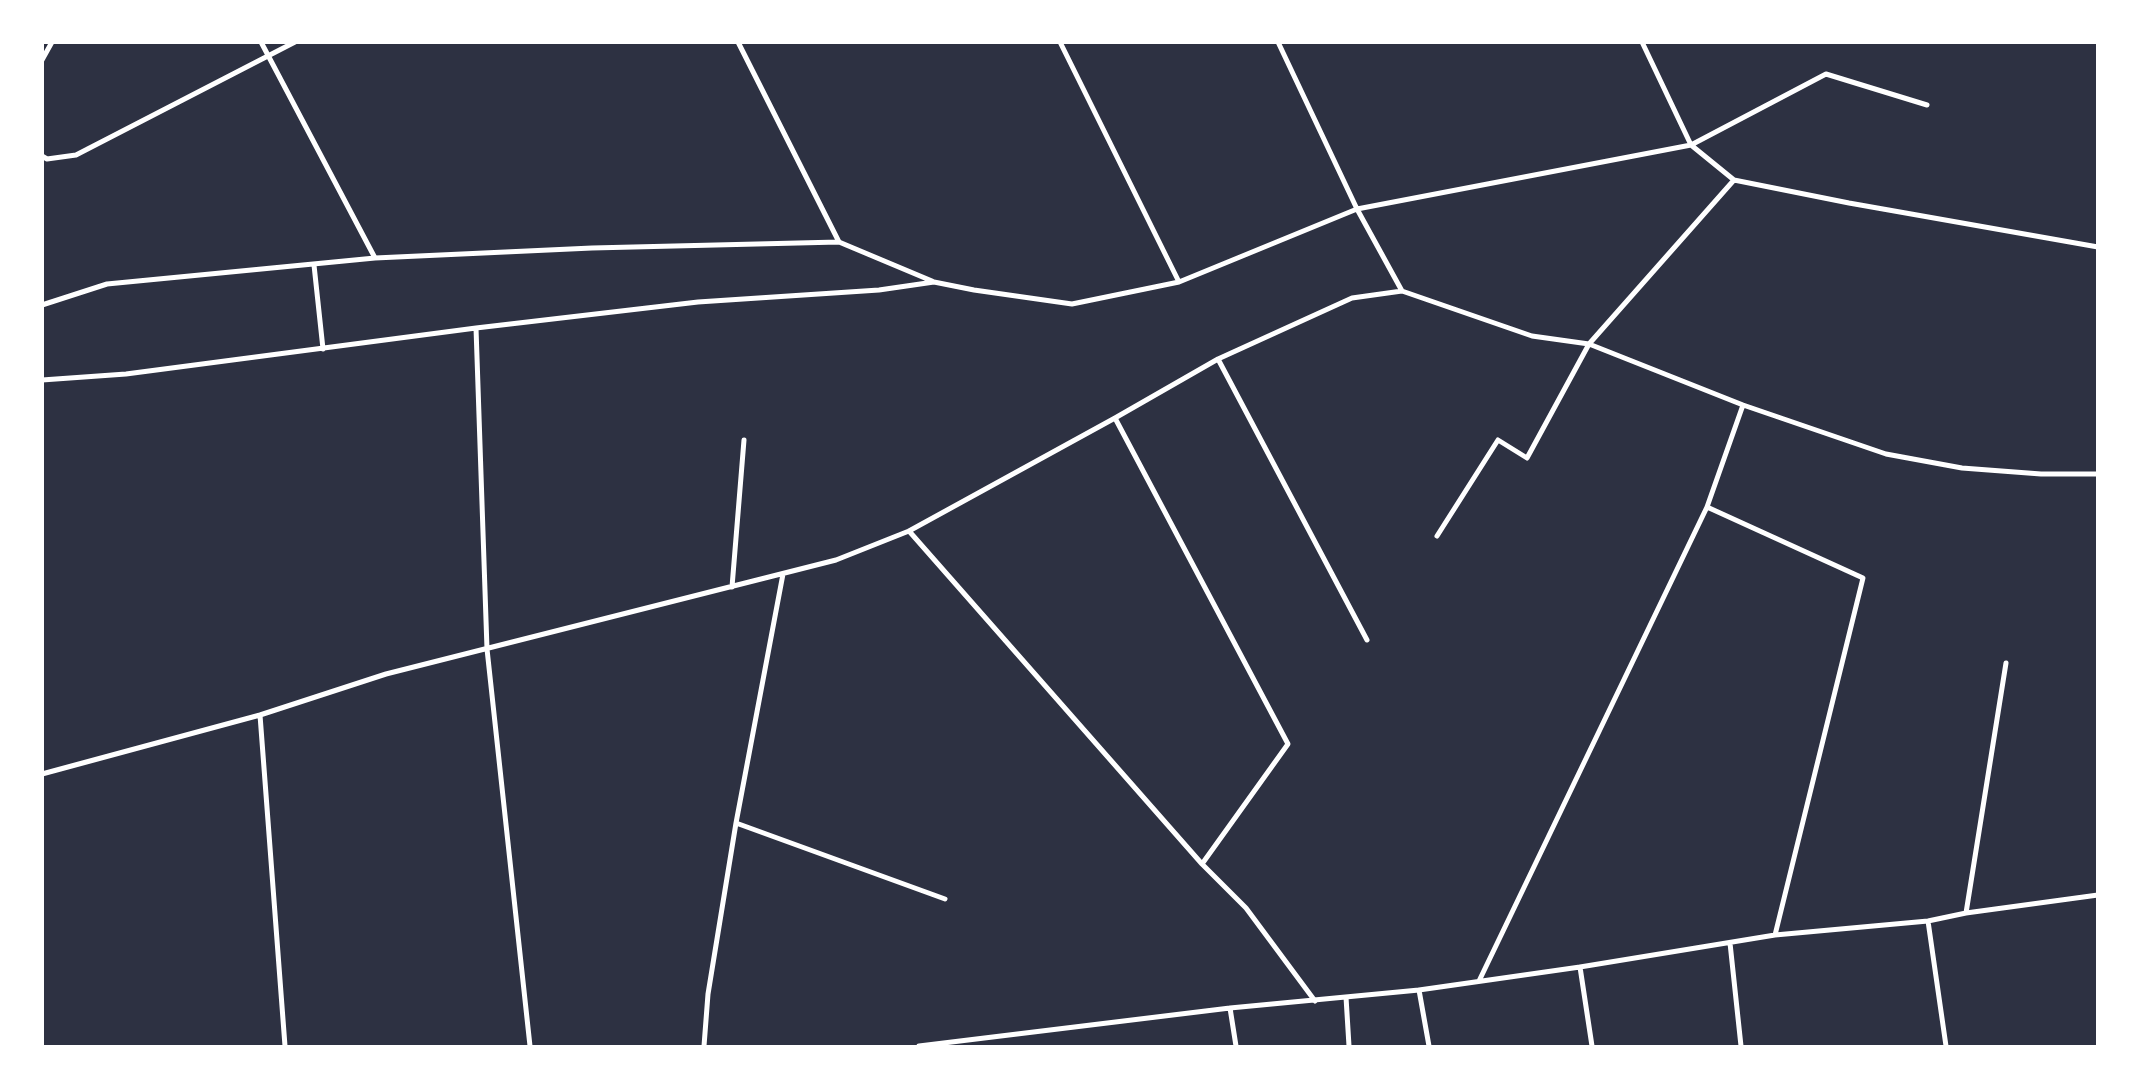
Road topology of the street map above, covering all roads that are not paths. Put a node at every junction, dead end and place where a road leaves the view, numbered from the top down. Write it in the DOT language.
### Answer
graph roads {
  1 [pos="52,42"];
  2 [pos="261,42"];
  3 [pos="295,42"];
  4 [pos="738,42"];
  5 [pos="1060,42"];
  6 [pos="1278,42"];
  7 [pos="1642,42"];
  8 [pos="267,56"];
  9 [pos="42,60"];
  10 [pos="1927,105"];
  11 [pos="1691,145"];
  12 [pos="42,156"];
  13 [pos="1734,180"];
  14 [pos="1357,209"];
  15 [pos="839,242"];
  16 [pos="2098,247"];
  17 [pos="375,258"];
  18 [pos="314,265"];
  19 [pos="934,282"];
  20 [pos="1179,282"];
  21 [pos="1402,290"];
  22 [pos="42,304"];
  23 [pos="476,328"];
  24 [pos="1589,344"];
  25 [pos="323,349"];
  26 [pos="1218,359"];
  27 [pos="42,380"];
  28 [pos="1743,405"];
  29 [pos="1115,418"];
  30 [pos="744,440"];
  31 [pos="2098,474"];
  32 [pos="1708,507"];
  33 [pos="909,531"];
  34 [pos="1437,536"];
  35 [pos="783,574"];
  36 [pos="732,587"];
  37 [pos="1367,640"];
  38 [pos="487,649"];
  39 [pos="2006,663"];
  40 [pos="260,715"];
  41 [pos="42,774"];
  42 [pos="736,823"];
  43 [pos="1202,864"];
  44 [pos="2098,895"];
  45 [pos="945,899"];
  46 [pos="1966,912"];
  47 [pos="1928,920"];
  48 [pos="1775,935"];
  49 [pos="1730,943"];
  50 [pos="1580,968"];
  51 [pos="1479,981"];
  52 [pos="1419,990"];
  53 [pos="1346,997"];
  54 [pos="1315,1001"];
  55 [pos="1230,1008"];
  56 [pos="285,1046"];
  57 [pos="530,1046"];
  58 [pos="704,1046"];
  59 [pos="919,1046"];
  60 [pos="1236,1046"];
  61 [pos="1349,1046"];
  62 [pos="1429,1046"];
  63 [pos="1592,1046"];
  64 [pos="1741,1046"];
  65 [pos="1946,1046"];
  1 -- 9 [label="street"];
  2 -- 8 [label="street"];
  3 -- 8 [label="street"];
  4 -- 15 [label="street"];
  5 -- 20 [label="street"];
  6 -- 14 [label="street"];
  7 -- 11 [label="street"];
  8 -- 12 [label="street"];
  8 -- 17 [label="street"];
  10 -- 11 [label="street"];
  11 -- 13 [label="street"];
  11 -- 14 [label="street"];
  13 -- 16 [label="street"];
  13 -- 24 [label="street"];
  14 -- 20 [label="street"];
  14 -- 21 [label="street"];
  15 -- 17 [label="street"];
  15 -- 19 [label="street"];
  17 -- 18 [label="street"];
  18 -- 22 [label="street"];
  18 -- 25 [label="street"];
  19 -- 20 [label="street"];
  19 -- 23 [label="street"];
  21 -- 24 [label="street"];
  21 -- 26 [label="street"];
  23 -- 25 [label="street"];
  23 -- 38 [label="street"];
  24 -- 28 [label="street"];
  24 -- 34 [label="street"];
  25 -- 27 [label="street"];
  26 -- 29 [label="street"];
  26 -- 37 [label="street"];
  28 -- 31 [label="street"];
  28 -- 32 [label="street"];
  29 -- 33 [label="street"];
  29 -- 43 [label="street"];
  30 -- 36 [label="street"];
  32 -- 48 [label="street"];
  32 -- 51 [label="street"];
  33 -- 35 [label="street"];
  33 -- 43 [label="street"];
  35 -- 36 [label="street"];
  35 -- 42 [label="street"];
  36 -- 38 [label="street"];
  38 -- 40 [label="street"];
  38 -- 57 [label="street"];
  39 -- 46 [label="street"];
  40 -- 41 [label="street"];
  40 -- 56 [label="street"];
  42 -- 45 [label="street"];
  42 -- 58 [label="street"];
  43 -- 54 [label="street"];
  44 -- 46 [label="street"];
  46 -- 47 [label="street"];
  47 -- 48 [label="street"];
  47 -- 65 [label="street"];
  48 -- 49 [label="street"];
  49 -- 50 [label="street"];
  49 -- 64 [label="street"];
  50 -- 51 [label="street"];
  50 -- 63 [label="street"];
  51 -- 52 [label="street"];
  52 -- 53 [label="street"];
  52 -- 62 [label="street"];
  53 -- 54 [label="street"];
  53 -- 61 [label="street"];
  54 -- 55 [label="street"];
  55 -- 59 [label="street"];
  55 -- 60 [label="street"];
}
